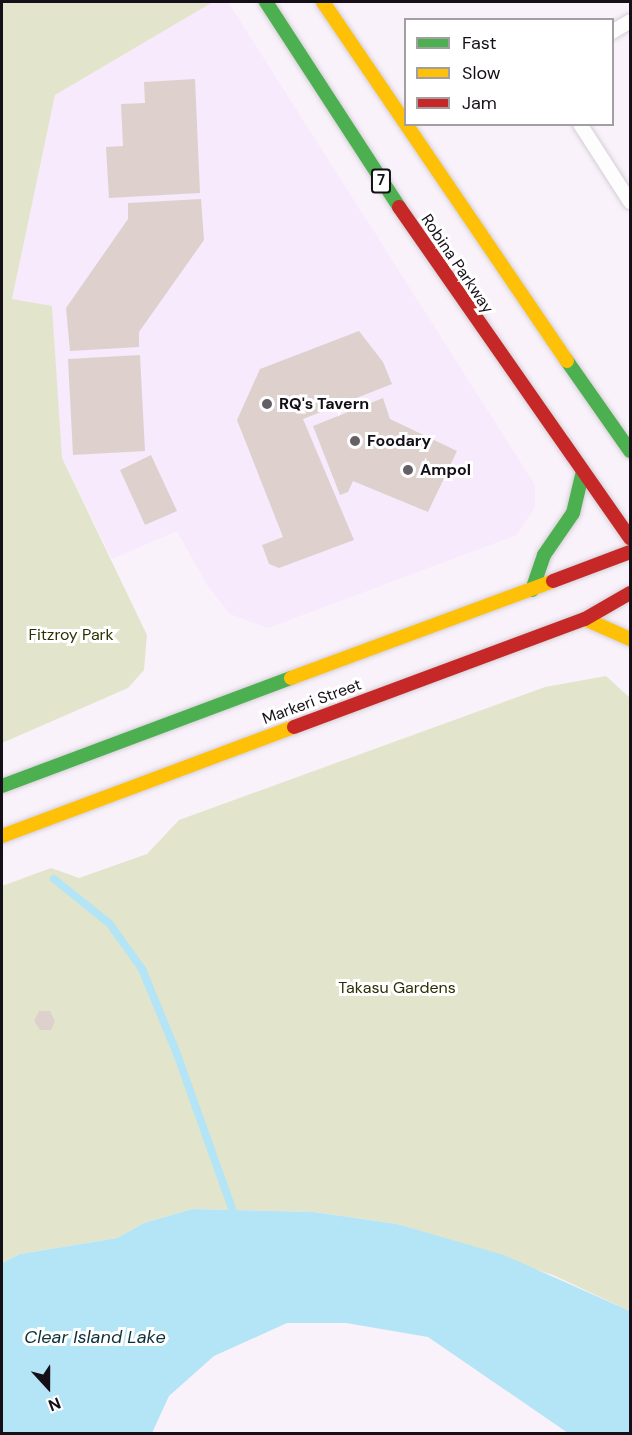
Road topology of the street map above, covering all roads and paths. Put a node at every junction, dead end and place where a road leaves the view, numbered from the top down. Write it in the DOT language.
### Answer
graph roads {
  1 [pos="266,2"];
  2 [pos="323,2"];
  3 [pos="630,21"];
  4 [pos="614,31"];
  5 [pos="404,125"];
  6 [pos="405,126"];
  7 [pos="581,126"];
  8 [pos="630,202"];
  9 [pos="630,451"];
  10 [pos="583,471"];
  11 [pos="630,538"];
  12 [pos="630,552"];
  13 [pos="532,590"];
  14 [pos="630,593"];
  15 [pos="585,619"];
  16 [pos="630,639"];
  17 [pos="2,786"];
  18 [pos="2,836"];
  1 -- 10 [label="main road, Robina Parkway / 7"];
  2 -- 5 [label="main road, Robina Parkway"];
  3 -- 4 [label="lane"];
  6 -- 9 [label="main road, Robina Parkway"];
  7 -- 8 [label="lane"];
  10 -- 11 [label="main road, Robina Parkway / 7"];
  10 -- 13 [label="main road"];
  12 -- 13 [label="main road, Markeri Street"];
  13 -- 17 [label="main road, Markeri Street"];
  14 -- 15 [label="main road, Markeri Street"];
  15 -- 16 [label="main road"];
  15 -- 18 [label="main road, Markeri Street"];
}
